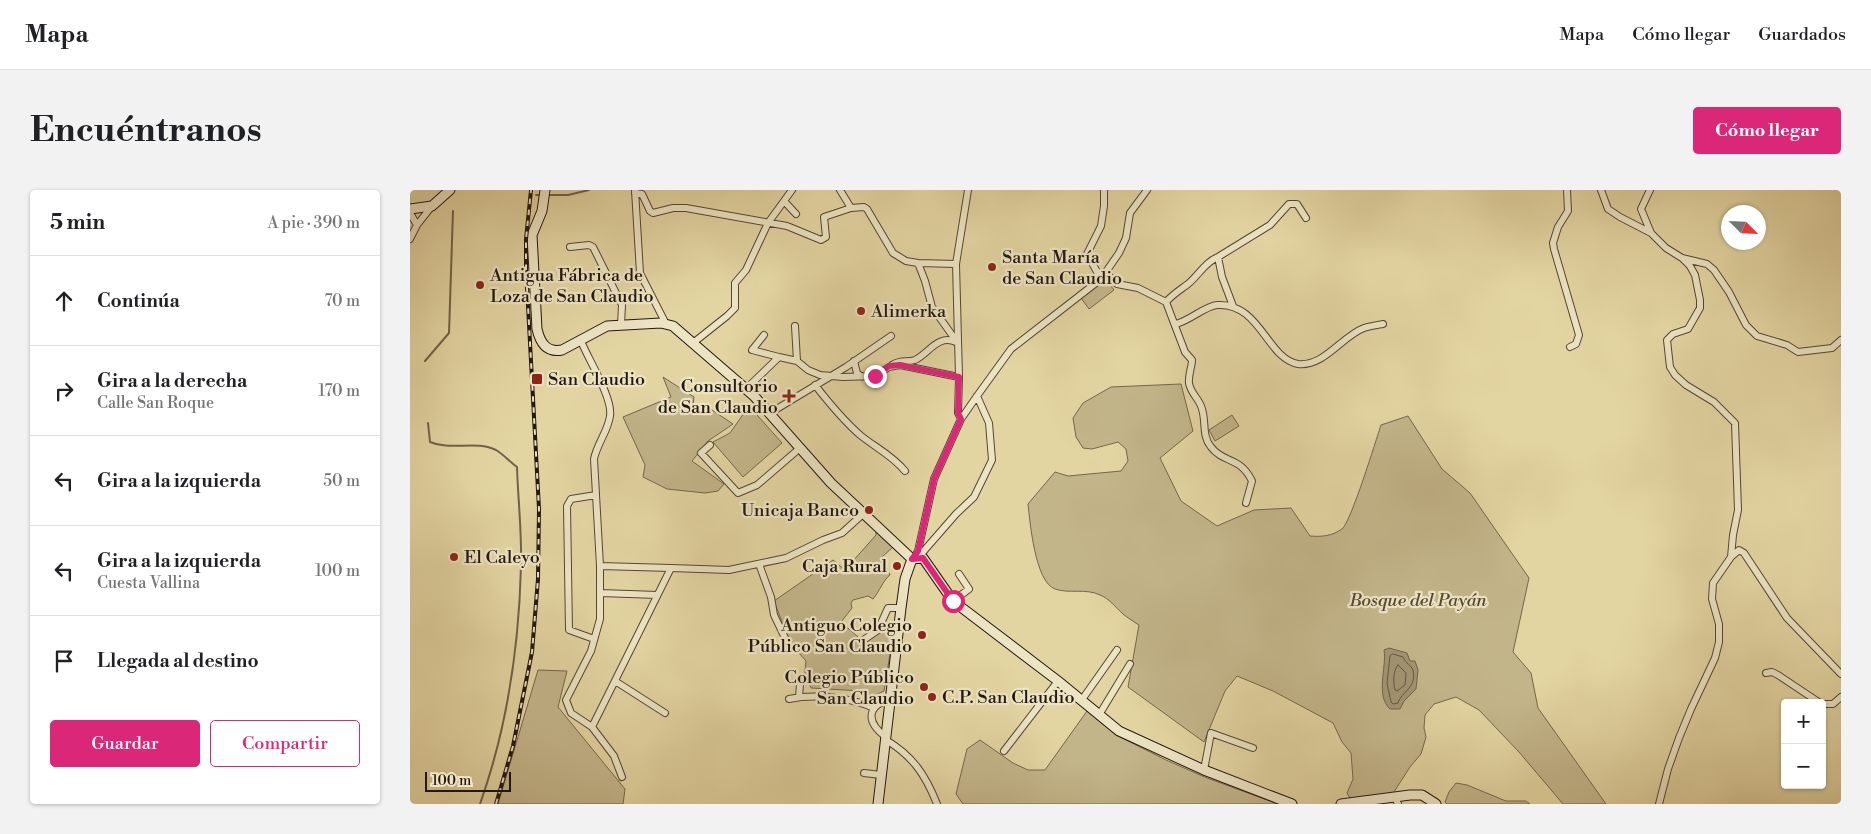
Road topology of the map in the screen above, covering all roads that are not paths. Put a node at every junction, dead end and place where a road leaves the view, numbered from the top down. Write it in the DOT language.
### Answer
graph roads {
  1 [pos="450,190"];
  2 [pos="792,190"];
  3 [pos="840,190"];
  4 [pos="968,190"];
  5 [pos="1104,190"];
  6 [pos="1147,190"];
  7 [pos="1566,190"];
  8 [pos="1601,190"];
  9 [pos="1650,190"];
  10 [pos="635,191"];
  11 [pos="545,195"];
  12 [pos="784,201"];
  13 [pos="432,206"];
  14 [pos="851,208"];
  15 [pos="410,209"];
  16 [pos="410,213"];
  17 [pos="796,214"];
  18 [pos="1306,218"];
  19 [pos="768,223"];
  20 [pos="416,225"];
  21 [pos="1652,233"];
  22 [pos="410,239"];
  23 [pos="570,247"];
  24 [pos="1218,257"];
  25 [pos="1682,258"];
  26 [pos="918,263"];
  27 [pos="956,264"];
  28 [pos="1104,276"];
  29 [pos="1166,302"];
  30 [pos="1233,306"];
  31 [pos="666,324"];
  32 [pos="1176,324"];
  33 [pos="1383,324"];
  34 [pos="621,325"];
  35 [pos="796,326"];
  36 [pos="764,335"];
  37 [pos="891,336"];
  38 [pos="1841,340"];
  39 [pos="581,341"];
  40 [pos="692,343"];
  41 [pos="958,343"];
  42 [pos="1570,347"];
  43 [pos="779,357"];
  44 [pos="797,361"];
  45 [pos="854,361"];
  46 [pos="889,366"];
  47 [pos="846,367"];
  48 [pos="830,375"];
  49 [pos="847,377"];
  50 [pos="862,377"];
  51 [pos="959,377"];
  52 [pos="816,385"];
  53 [pos="746,390"];
  54 [pos="976,396"];
  55 [pos="770,413"];
  56 [pos="961,419"];
  57 [pos="710,445"];
  58 [pos="800,448"];
  59 [pos="905,471"];
  60 [pos="596,495"];
  61 [pos="1246,503"];
  62 [pos="863,514"];
  63 [pos="1731,557"];
  64 [pos="913,558"];
  65 [pos="759,564"];
  66 [pos="600,566"];
  67 [pos="671,568"];
  68 [pos="959,574"];
  69 [pos="601,593"];
  70 [pos="657,595"];
  71 [pos="953,601"];
  72 [pos="901,608"];
  73 [pos="594,639"];
  74 [pos="862,641"];
  75 [pos="787,642"];
  76 [pos="1117,650"];
  77 [pos="1130,664"];
  78 [pos="1766,673"];
  79 [pos="1841,674"];
  80 [pos="615,681"];
  81 [pos="1058,681"];
  82 [pos="800,684"];
  83 [pos="799,697"];
  84 [pos="1841,697"];
  85 [pos="789,699"];
  86 [pos="890,699"];
  87 [pos="1815,699"];
  88 [pos="1081,701"];
  89 [pos="1826,703"];
  90 [pos="874,708"];
  91 [pos="665,713"];
  92 [pos="1099,715"];
  93 [pos="592,727"];
  94 [pos="886,738"];
  95 [pos="1253,748"];
  96 [pos="1004,751"];
  97 [pos="1204,770"];
  98 [pos="864,774"];
  99 [pos="881,775"];
  100 [pos="622,777"];
  101 [pos="1397,801"];
  102 [pos="878,804"];
  103 [pos="937,804"];
  104 [pos="1292,804"];
  105 [pos="1341,804"];
  106 [pos="1436,804"];
  107 [pos="1658,804"];
  1 -- 13 [label="street"];
  2 -- 12 [label="street"];
  3 -- 14 [label="street"];
  4 -- 27 [label="street"];
  5 -- 28 [label="street"];
  6 -- 28 [label="street"];
  7 -- 42 [label="street"];
  8 -- 21 [label="street"];
  9 -- 21 [label="street"];
  10 -- 19 [label="street"];
  10 -- 31 [label="street"];
  11 -- 39 [label="street"];
  12 -- 17 [label="street"];
  12 -- 19 [label="street"];
  13 -- 15 [label="street"];
  13 -- 20 [label="street"];
  14 -- 19 [label="street"];
  14 -- 26 [label="street"];
  16 -- 20 [label="street"];
  18 -- 24 [label="street"];
  19 -- 40 [label="street"];
  20 -- 22 [label="street"];
  21 -- 25 [label="street"];
  23 -- 34 [label="street"];
  24 -- 29 [label="street"];
  24 -- 30 [label="street"];
  25 -- 38 [label="street"];
  25 -- 63 [label="street"];
  26 -- 27 [label="street"];
  26 -- 41 [label="street"];
  27 -- 41 [label="street"];
  28 -- 29 [label="street"];
  28 -- 54 [label="street"];
  29 -- 32 [label="street"];
  30 -- 32 [label="street"];
  30 -- 33 [label="street"];
  31 -- 34 [label="street"];
  31 -- 40 [label="street"];
  32 -- 61 [label="street"];
  34 -- 39 [label="street"];
  35 -- 44 [label="street"];
  36 -- 43 [label="street"];
  37 -- 45 [label="street"];
  39 -- 60 [label="street"];
  40 -- 53 [label="street"];
  41 -- 46 [label="street"];
  41 -- 51 [label="street"];
  43 -- 44 [label="street"];
  43 -- 53 [label="street"];
  44 -- 48 [label="street"];
  45 -- 47 [label="street"];
  45 -- 50 [label="street"];
  46 -- 50 [label="street"];
  46 -- 51 [label="street"];
  47 -- 48 [label="street"];
  47 -- 49 [label="street"];
  47 -- 50 [label="street"];
  48 -- 49 [label="street"];
  48 -- 52 [label="street"];
  49 -- 50 [label="street"];
  51 -- 56 [label="street"];
  52 -- 55 [label="street"];
  52 -- 59 [label="street"];
  53 -- 55 [label="street"];
  54 -- 56 [label="street"];
  54 -- 64 [label="street"];
  55 -- 58 [label="street"];
  56 -- 64 [label="street"];
  57 -- 58 [label="street"];
  58 -- 62 [label="street"];
  60 -- 66 [label="street"];
  60 -- 73 [label="street"];
  62 -- 64 [label="street"];
  62 -- 65 [label="street"];
  63 -- 79 [label="street"];
  63 -- 107 [label="street"];
  64 -- 71 [label="street"];
  64 -- 72 [label="street"];
  65 -- 67 [label="street"];
  65 -- 75 [label="street"];
  66 -- 67 [label="street"];
  66 -- 69 [label="street"];
  67 -- 70 [label="street"];
  68 -- 71 [label="street"];
  69 -- 70 [label="street"];
  69 -- 73 [label="street"];
  70 -- 80 [label="street"];
  71 -- 81 [label="street"];
  72 -- 74 [label="street"];
  72 -- 86 [label="street"];
  73 -- 93 [label="street"];
  76 -- 88 [label="street"];
  77 -- 92 [label="street"];
  78 -- 87 [label="street"];
  80 -- 91 [label="street"];
  80 -- 93 [label="street"];
  81 -- 88 [label="street"];
  81 -- 96 [label="street"];
  82 -- 83 [label="street"];
  83 -- 85 [label="street"];
  83 -- 90 [label="street"];
  84 -- 89 [label="street"];
  86 -- 90 [label="street"];
  86 -- 94 [label="street"];
  88 -- 92 [label="street"];
  90 -- 94 [label="street"];
  92 -- 97 [label="street"];
  93 -- 100 [label="street"];
  94 -- 99 [label="street"];
  94 -- 103 [label="street"];
  95 -- 97 [label="street"];
  97 -- 104 [label="street"];
  98 -- 99 [label="street"];
  99 -- 102 [label="street"];
  101 -- 105 [label="street"];
  101 -- 106 [label="street"];
}
